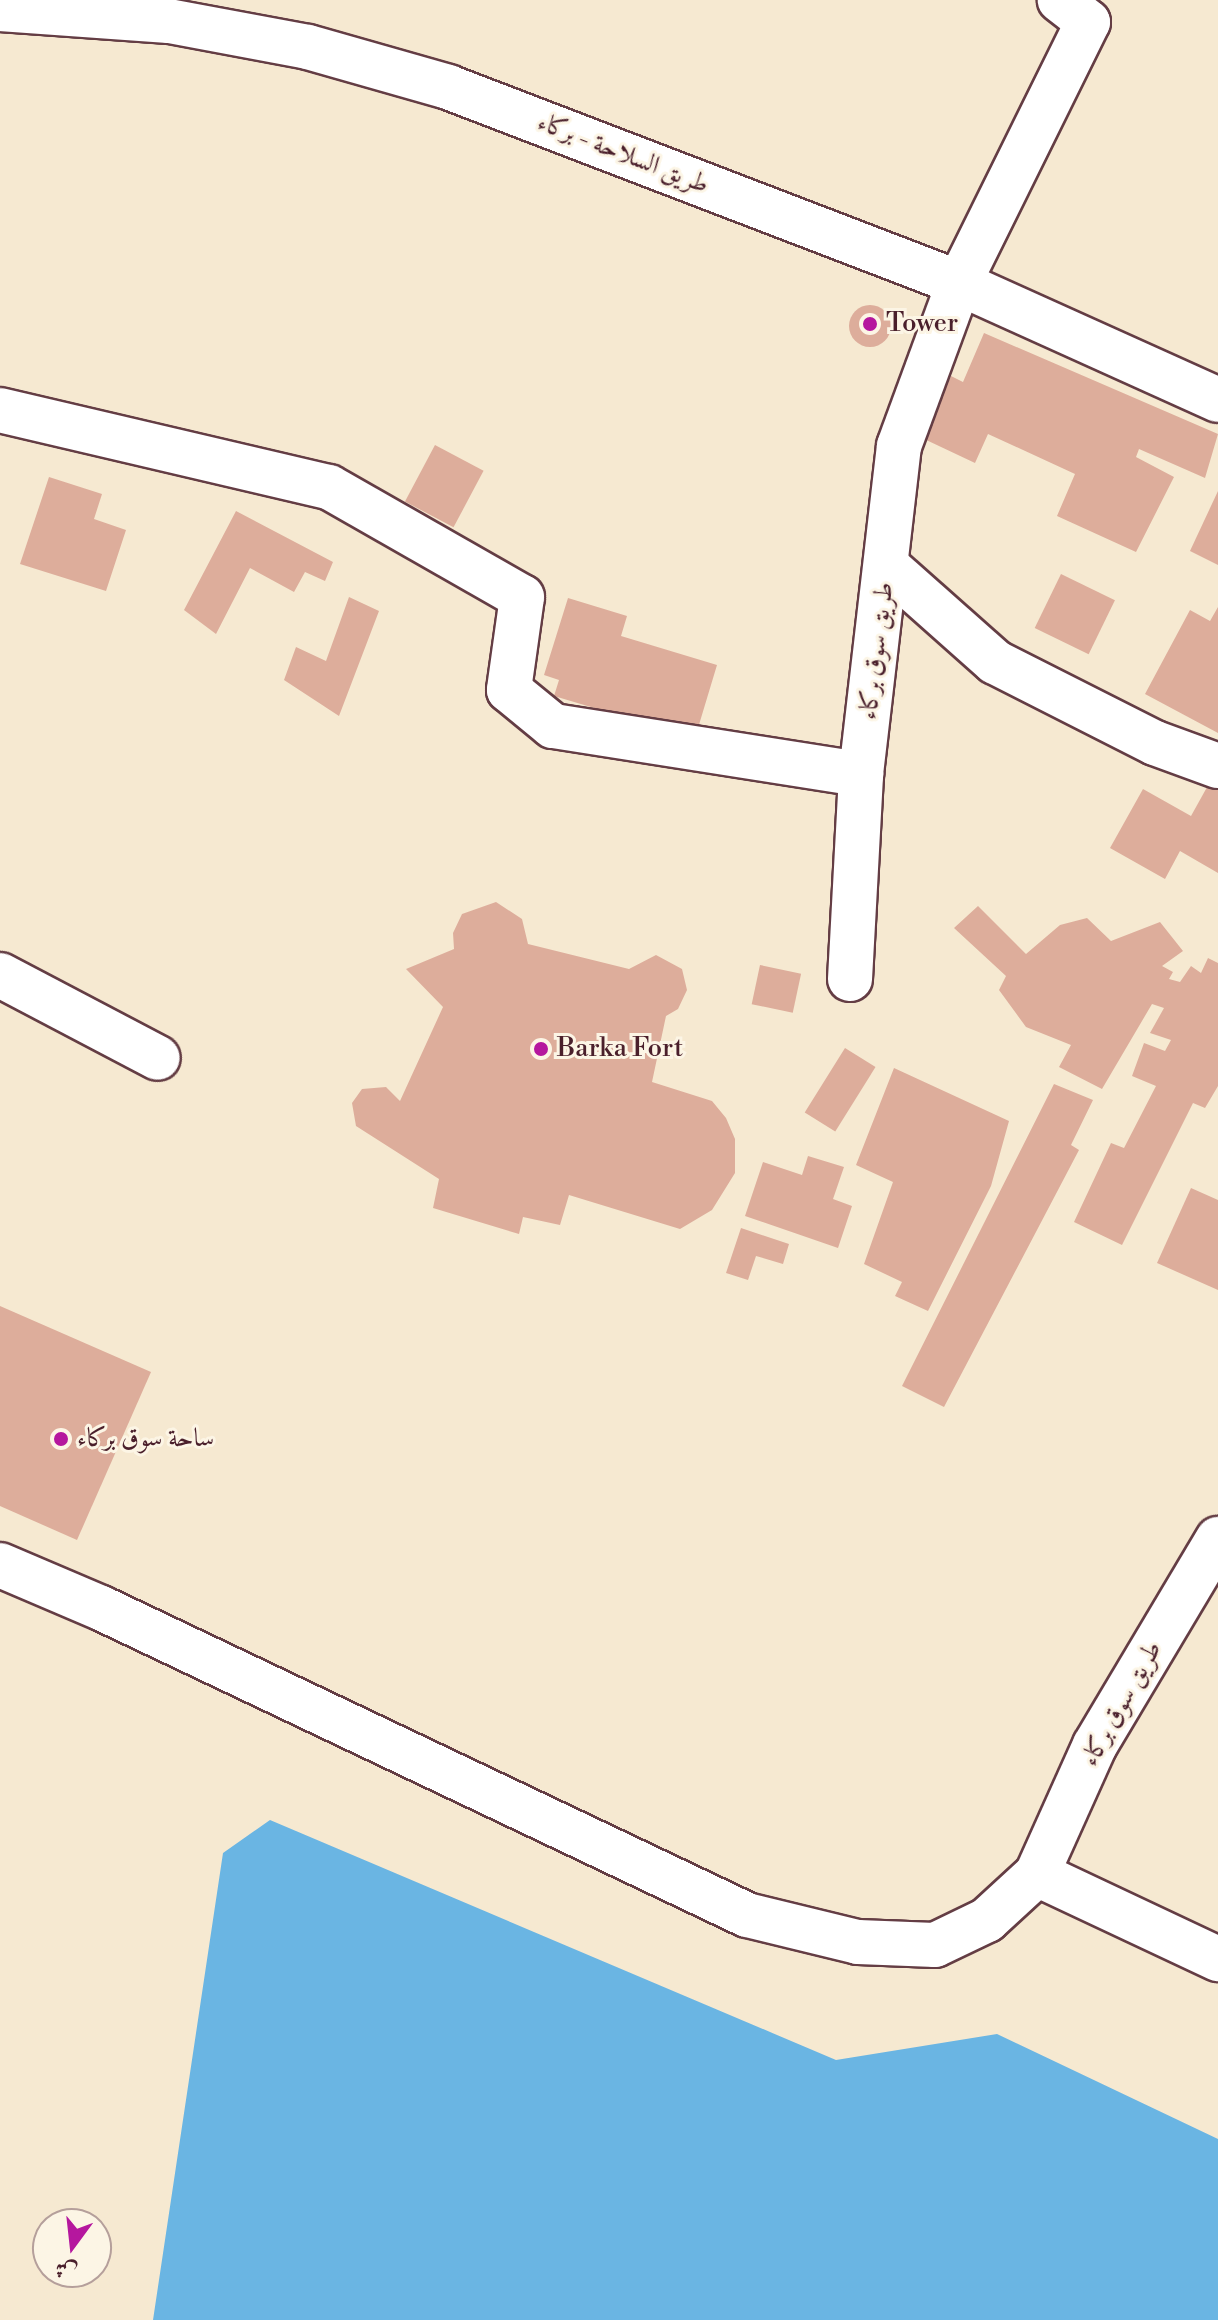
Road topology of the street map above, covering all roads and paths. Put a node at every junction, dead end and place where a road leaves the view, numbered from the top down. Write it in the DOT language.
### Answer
graph roads {
  1 [pos="1060,0"];
  2 [pos="0,9"];
  3 [pos="172,10"];
  4 [pos="959,283"];
  5 [pos="1218,400"];
  6 [pos="0,410"];
  7 [pos="888,567"];
  8 [pos="1218,766"];
  9 [pos="861,774"];
  10 [pos="0,975"];
  11 [pos="850,979"];
  12 [pos="158,1058"];
  13 [pos="1218,1539"];
  14 [pos="0,1565"];
  15 [pos="1037,1874"];
  16 [pos="1218,1959"];
  1 -- 4 [label="street"];
  2 -- 3 [label="street, طريق السلاحة - بركاء"];
  3 -- 4 [label="street, طريق السلاحة - بركاء"];
  4 -- 5 [label="street, طريق السلاحة - بركاء"];
  4 -- 7 [label="street"];
  6 -- 9 [label="street"];
  7 -- 8 [label="street, طريق سوق بركاء"];
  7 -- 9 [label="street, طريق سوق بركاء"];
  9 -- 11 [label="street, طريق سوق بركاء"];
  10 -- 12 [label="street"];
  13 -- 15 [label="street, طريق سوق بركاء"];
  14 -- 15 [label="street"];
  15 -- 16 [label="street"];
}
